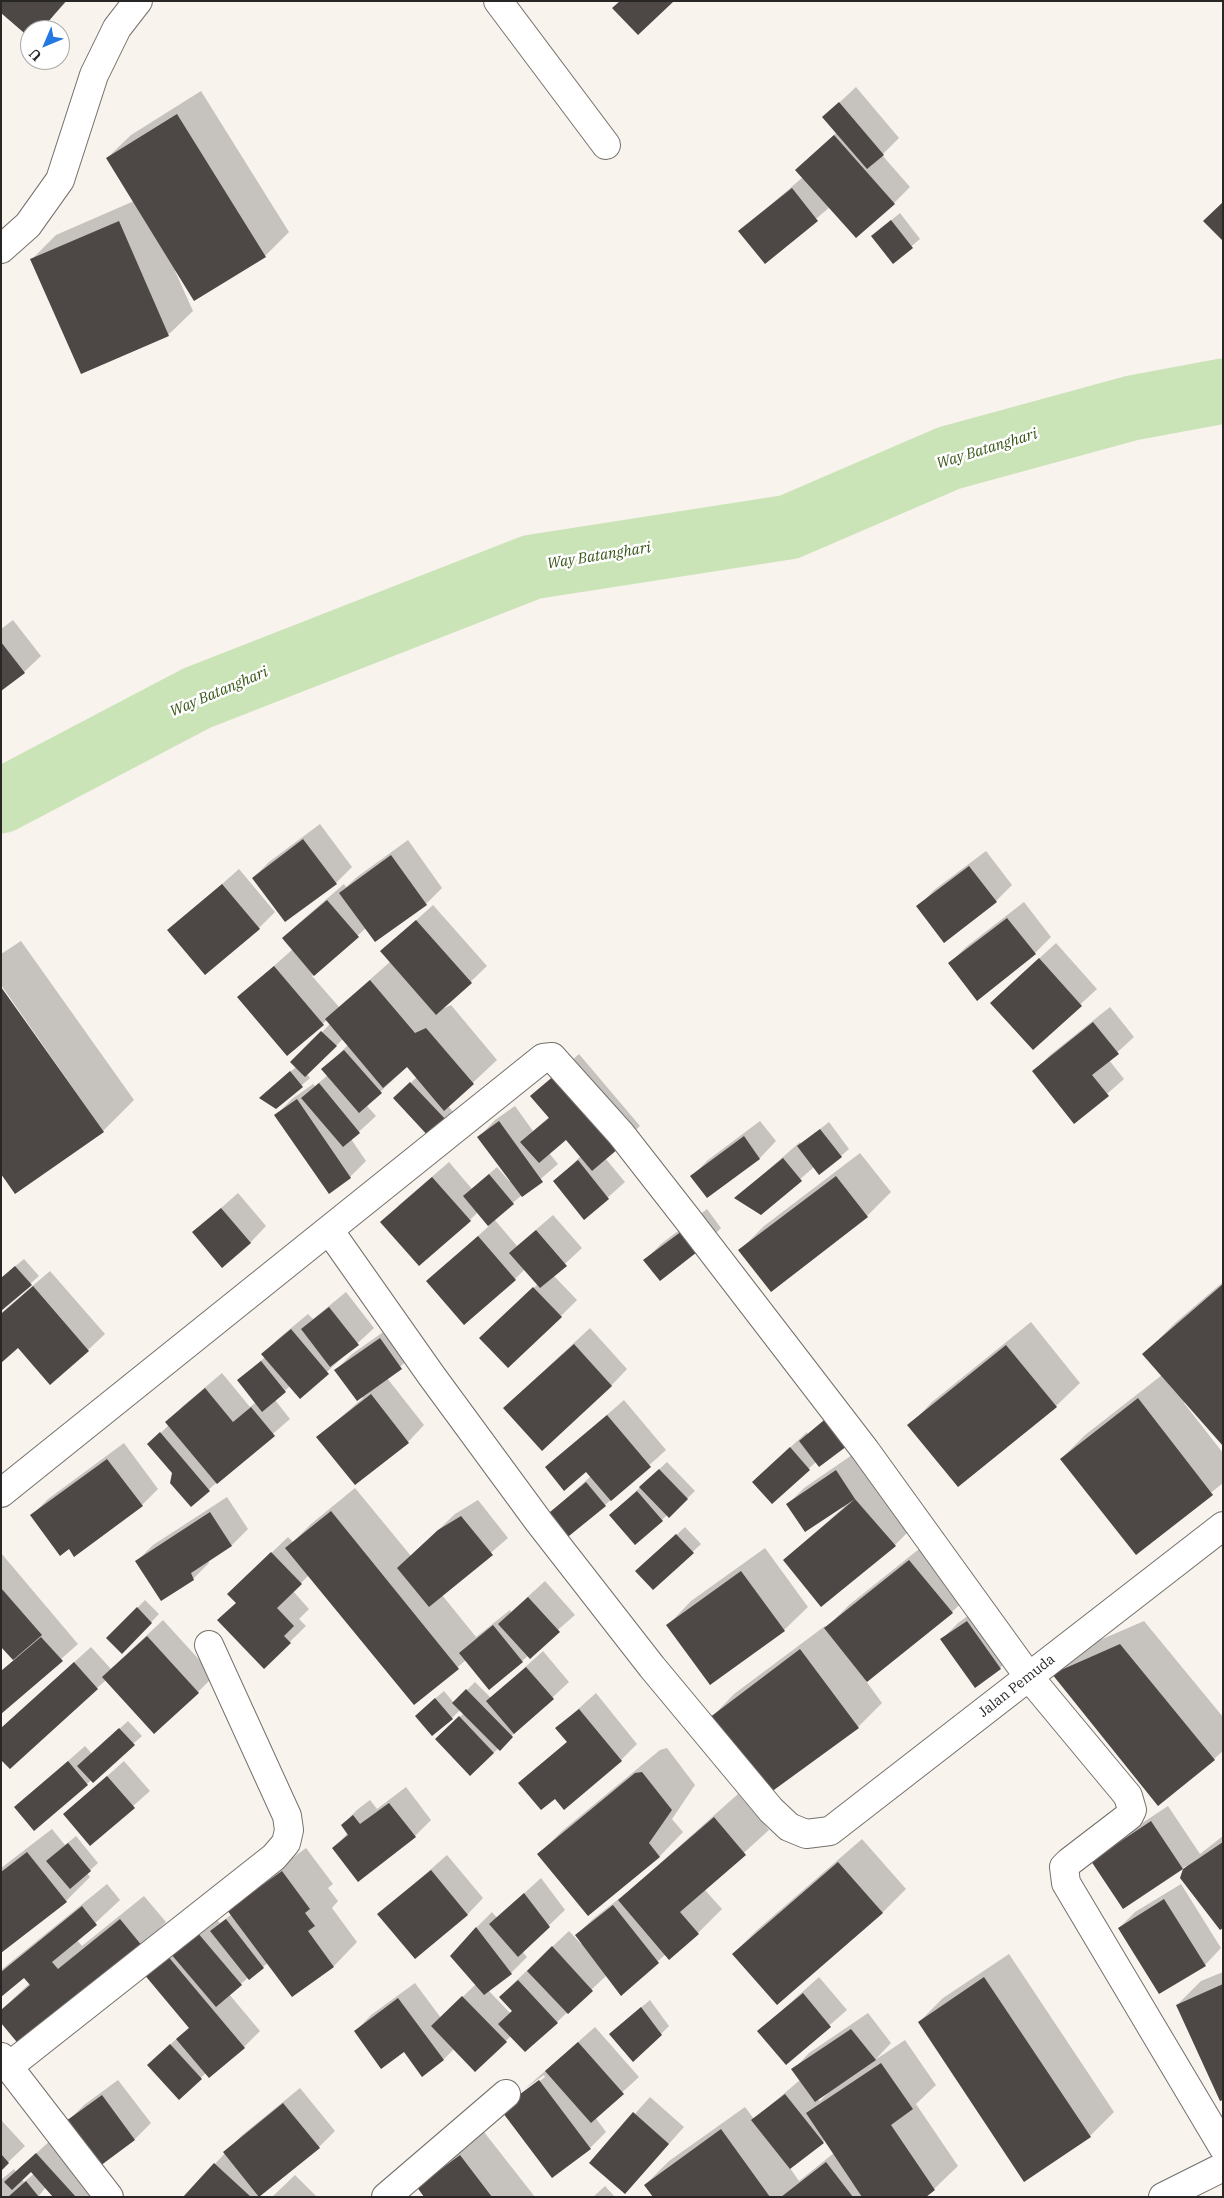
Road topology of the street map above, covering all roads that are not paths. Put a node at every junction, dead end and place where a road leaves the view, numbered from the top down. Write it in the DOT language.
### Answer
graph roads {
  1 [pos="138,1"];
  2 [pos="498,1"];
  3 [pos="606,145"];
  4 [pos="1,249"];
  5 [pos="329,1230"];
  6 [pos="1,1494"];
  7 [pos="1223,1526"];
  8 [pos="209,1645"];
  9 [pos="1029,1678"];
  10 [pos="5,2062"];
  11 [pos="506,2094"];
  12 [pos="1223,2147"];
  13 [pos="1223,2167"];
  14 [pos="109,2197"];
  15 [pos="386,2197"];
  16 [pos="1163,2197"];
  1 -- 4 [label="street"];
  2 -- 3 [label="street"];
  5 -- 6 [label="street"];
  5 -- 9 [label="street, Jalan Pemuda"];
  5 -- 9 [label="street"];
  7 -- 9 [label="street, Jalan Pemuda"];
  8 -- 10 [label="street"];
  9 -- 12 [label="street"];
  10 -- 14 [label="street"];
  11 -- 15 [label="street"];
  13 -- 16 [label="street"];
}
